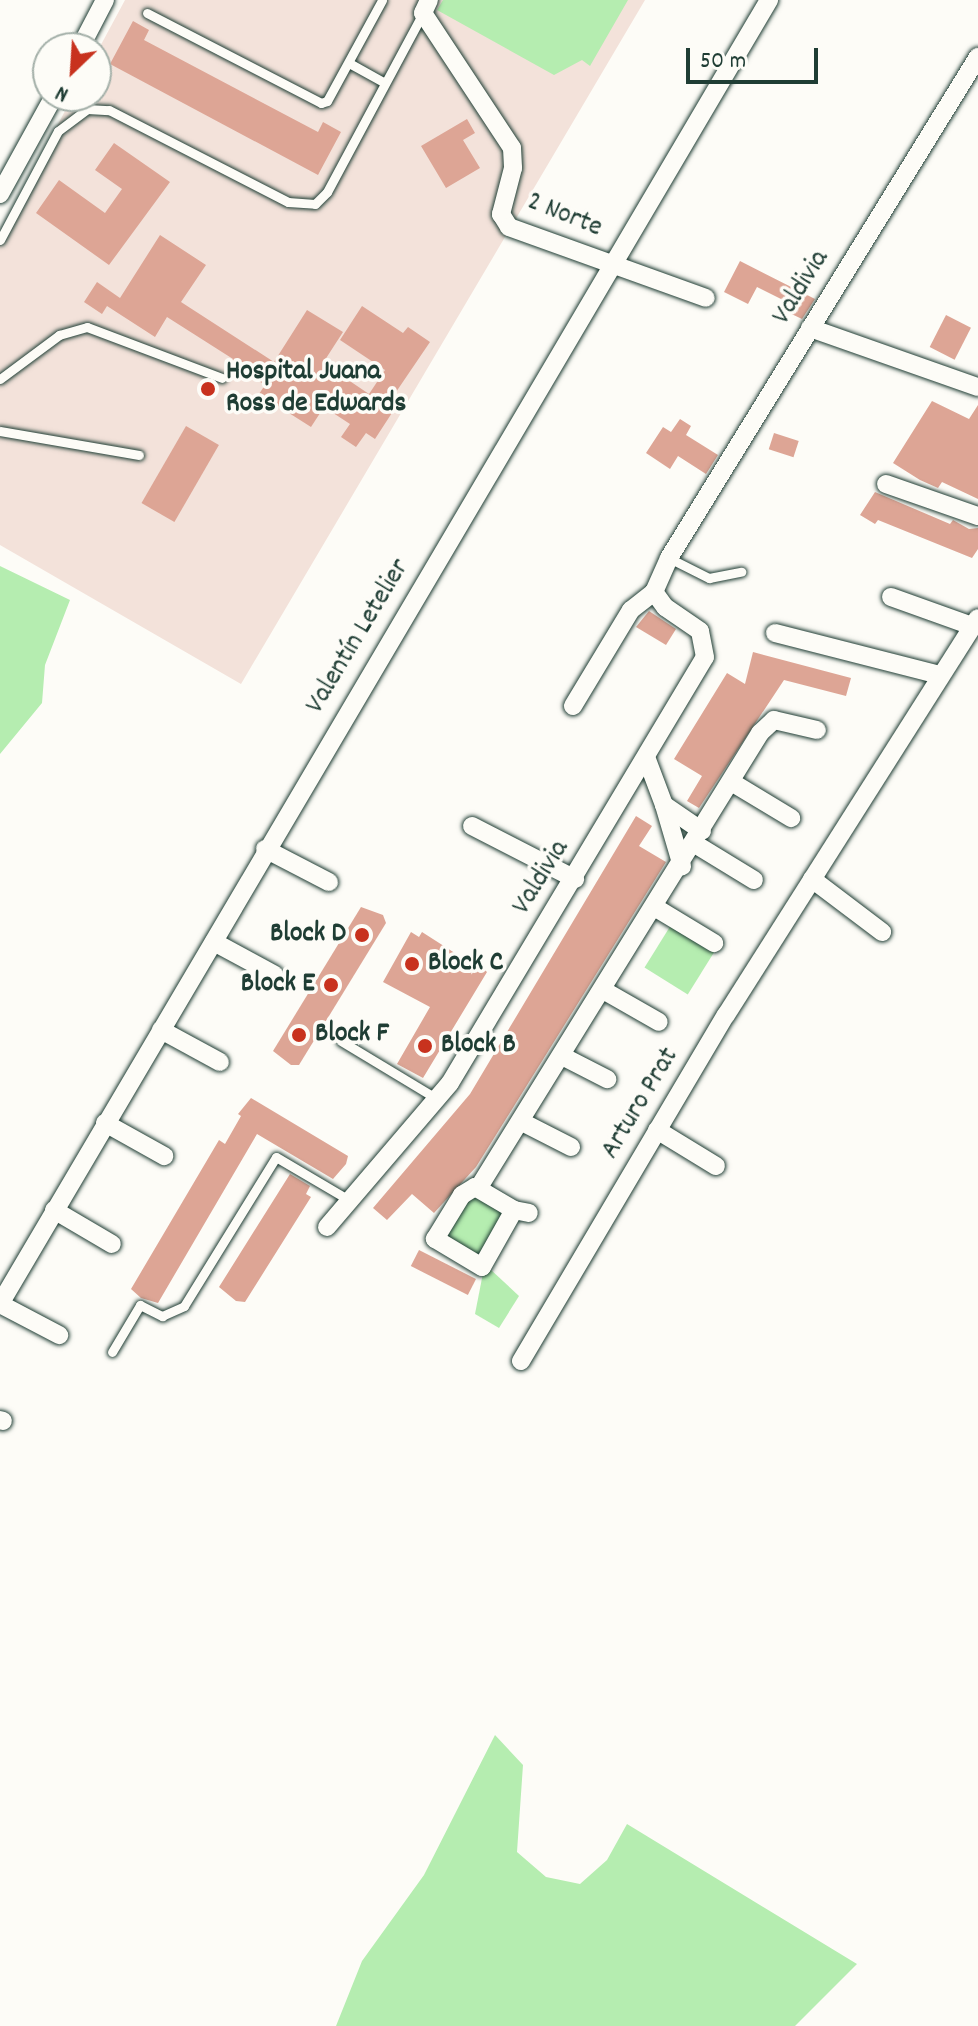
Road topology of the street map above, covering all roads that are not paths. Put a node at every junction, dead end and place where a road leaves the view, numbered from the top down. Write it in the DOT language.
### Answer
graph roads {
  1 [pos="105,0"];
  2 [pos="382,0"];
  3 [pos="769,0"];
  4 [pos="426,6"];
  5 [pos="147,13"];
  6 [pos="88,32"];
  7 [pos="978,57"];
  8 [pos="349,63"];
  9 [pos="385,83"];
  10 [pos="45,112"];
  11 [pos="0,194"];
  12 [pos="0,240"];
  13 [pos="613,266"];
  14 [pos="706,298"];
  15 [pos="810,328"];
  16 [pos="222,378"];
  17 [pos="0,379"];
  18 [pos="978,387"];
  19 [pos="0,431"];
  20 [pos="139,455"];
  21 [pos="886,484"];
  22 [pos="978,516"];
  23 [pos="669,558"];
  24 [pos="741,572"];
  25 [pos="654,592"];
  26 [pos="891,597"];
  27 [pos="975,622"];
  28 [pos="775,633"];
  29 [pos="940,675"];
  30 [pos="573,706"];
  31 [pos="817,730"];
  32 [pos="646,757"];
  33 [pos="733,783"];
  34 [pos="664,805"];
  35 [pos="791,818"];
  36 [pos="472,826"];
  37 [pos="698,838"];
  38 [pos="265,849"];
  39 [pos="682,866"];
  40 [pos="575,879"];
  41 [pos="812,879"];
  42 [pos="754,880"];
  43 [pos="329,882"];
  44 [pos="656,908"];
  45 [pos="882,932"];
  46 [pos="214,942"];
  47 [pos="714,943"];
  48 [pos="275,975"];
  49 [pos="603,990"];
  50 [pos="659,1022"];
  51 [pos="161,1030"];
  52 [pos="341,1041"];
  53 [pos="562,1056"];
  54 [pos="220,1062"];
  55 [pos="607,1079"];
  56 [pos="437,1099"];
  57 [pos="522,1122"];
  58 [pos="105,1123"];
  59 [pos="657,1130"];
  60 [pos="571,1147"];
  61 [pos="164,1156"];
  62 [pos="716,1166"];
  63 [pos="479,1187"];
  64 [pos="349,1200"];
  65 [pos="54,1210"];
  66 [pos="327,1227"];
  67 [pos="112,1244"];
  68 [pos="0,1304"];
  69 [pos="59,1335"];
  70 [pos="112,1352"];
  71 [pos="521,1361"];
  1 -- 6 [label="street"];
  2 -- 8 [label="lane"];
  3 -- 13 [label="street, Valentín Letelier"];
  4 -- 9 [label="lane"];
  4 -- 13 [label="street, 2 Norte"];
  5 -- 8 [label="lane"];
  7 -- 15 [label="street, Valdivia"];
  8 -- 9 [label="lane"];
  9 -- 12 [label="lane"];
  10 -- 11 [label="street"];
  13 -- 14 [label="street, 2 Norte"];
  13 -- 38 [label="street, Valentín Letelier"];
  15 -- 18 [label="street"];
  15 -- 23 [label="street, Valdivia"];
  16 -- 17 [label="lane"];
  19 -- 20 [label="lane"];
  21 -- 22 [label="street"];
  23 -- 24 [label="lane"];
  23 -- 25 [label="street, Valdivia"];
  25 -- 30 [label="street, Valdivia"];
  25 -- 32 [label="street, Valdivia"];
  26 -- 27 [label="street"];
  27 -- 29 [label="street, Arturo Prat"];
  28 -- 29 [label="street"];
  29 -- 41 [label="street, Arturo Prat"];
  31 -- 33 [label="street"];
  32 -- 34 [label="street"];
  32 -- 40 [label="street, Valdivia"];
  33 -- 35 [label="street"];
  33 -- 37 [label="street"];
  34 -- 37 [label="street"];
  34 -- 39 [label="street"];
  36 -- 40 [label="street"];
  37 -- 39 [label="street"];
  37 -- 42 [label="street"];
  38 -- 43 [label="street"];
  38 -- 46 [label="street, Valentín Letelier"];
  39 -- 44 [label="street"];
  40 -- 56 [label="street, Valdivia"];
  41 -- 45 [label="street"];
  41 -- 59 [label="street, Arturo Prat"];
  44 -- 47 [label="street"];
  44 -- 49 [label="street"];
  46 -- 48 [label="street"];
  46 -- 51 [label="street, Valentín Letelier"];
  49 -- 50 [label="street"];
  49 -- 53 [label="street"];
  51 -- 54 [label="street"];
  51 -- 58 [label="street, Valentín Letelier"];
  52 -- 56 [label="lane"];
  53 -- 55 [label="street"];
  53 -- 57 [label="street"];
  56 -- 64 [label="street, Valdivia"];
  57 -- 60 [label="street"];
  57 -- 63 [label="street"];
  58 -- 61 [label="street"];
  58 -- 65 [label="street, Valentín Letelier"];
  59 -- 62 [label="street"];
  59 -- 71 [label="street, Arturo Prat"];
  63 -- 63 [label="street"];
  64 -- 66 [label="street, Valdivia"];
  64 -- 70 [label="lane"];
  65 -- 67 [label="street"];
  65 -- 68 [label="street, Valentín Letelier"];
  68 -- 69 [label="street"];
}
